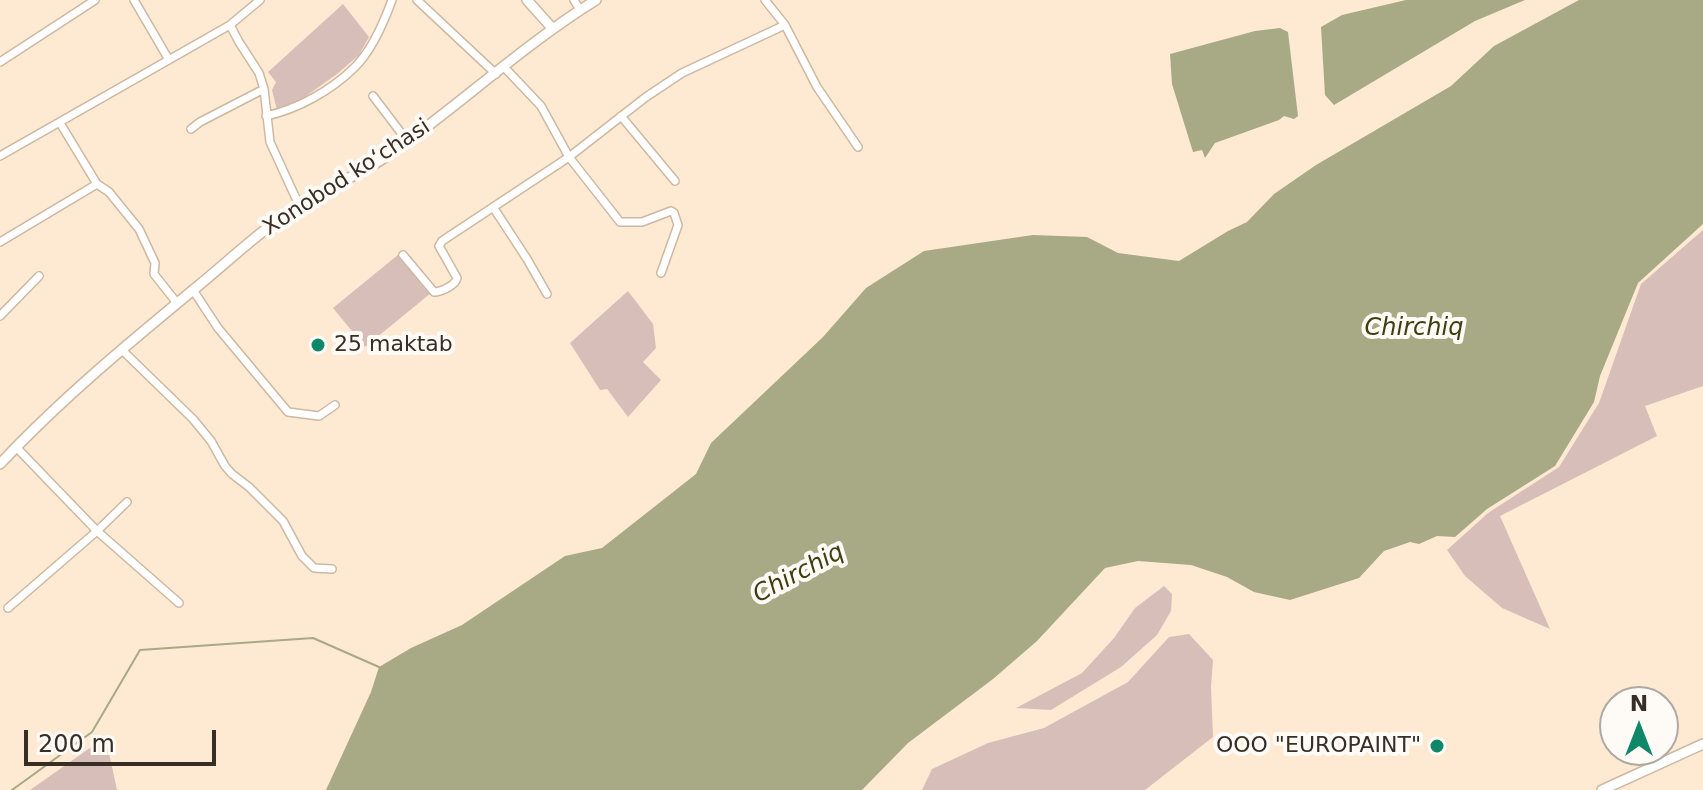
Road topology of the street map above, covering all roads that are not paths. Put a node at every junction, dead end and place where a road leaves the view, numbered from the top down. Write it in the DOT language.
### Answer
graph roads {
  1 [pos="95,0"];
  2 [pos="134,0"];
  3 [pos="260,0"];
  4 [pos="392,0"];
  5 [pos="417,0"];
  6 [pos="527,0"];
  7 [pos="574,0"];
  8 [pos="596,0"];
  9 [pos="770,1"];
  10 [pos="580,10"];
  11 [pos="230,25"];
  12 [pos="785,25"];
  13 [pos="552,28"];
  14 [pos="0,49"];
  15 [pos="3,60"];
  16 [pos="169,60"];
  17 [pos="500,71"];
  18 [pos="264,89"];
  19 [pos="373,96"];
  20 [pos="266,116"];
  21 [pos="621,116"];
  22 [pos="60,123"];
  23 [pos="191,129"];
  24 [pos="408,142"];
  25 [pos="858,147"];
  26 [pos="0,156"];
  27 [pos="569,157"];
  28 [pos="675,181"];
  29 [pos="97,184"];
  30 [pos="299,205"];
  31 [pos="493,207"];
  32 [pos="0,242"];
  33 [pos="403,255"];
  34 [pos="661,273"];
  35 [pos="39,276"];
  36 [pos="193,290"];
  37 [pos="547,294"];
  38 [pos="177,303"];
  39 [pos="0,316"];
  40 [pos="122,350"];
  41 [pos="335,405"];
  42 [pos="16,447"];
  43 [pos="0,464"];
  44 [pos="127,502"];
  45 [pos="97,531"];
  46 [pos="332,569"];
  47 [pos="179,603"];
  48 [pos="8,608"];
  49 [pos="1703,744"];
  50 [pos="1602,790"];
  1 -- 15 [label="street"];
  2 -- 16 [label="street"];
  3 -- 11 [label="street"];
  4 -- 20 [label="street"];
  5 -- 17 [label="street"];
  6 -- 13 [label="main road"];
  7 -- 10 [label="street"];
  8 -- 10 [label="main road, Xonobod koʻchasi"];
  9 -- 12 [label="street"];
  10 -- 13 [label="main road, Xonobod koʻchasi"];
  11 -- 16 [label="street"];
  11 -- 18 [label="street"];
  12 -- 21 [label="street"];
  12 -- 25 [label="street"];
  13 -- 17 [label="main road, Xonobod koʻchasi"];
  14 -- 15 [label="street"];
  16 -- 22 [label="street"];
  17 -- 24 [label="main road, Xonobod koʻchasi"];
  17 -- 27 [label="street"];
  18 -- 20 [label="street"];
  18 -- 23 [label="street"];
  19 -- 24 [label="street"];
  20 -- 30 [label="street"];
  21 -- 27 [label="street"];
  21 -- 28 [label="street"];
  22 -- 26 [label="street"];
  22 -- 29 [label="street"];
  24 -- 30 [label="main road, Xonobod koʻchasi"];
  27 -- 31 [label="street"];
  27 -- 34 [label="street"];
  29 -- 32 [label="street"];
  29 -- 38 [label="street"];
  30 -- 36 [label="main road, Xonobod koʻchasi"];
  31 -- 33 [label="street"];
  31 -- 37 [label="street"];
  35 -- 39 [label="street"];
  36 -- 38 [label="main road, Xonobod koʻchasi"];
  36 -- 41 [label="street"];
  38 -- 40 [label="main road, Xonobod koʻchasi"];
  40 -- 42 [label="main road, Xonobod koʻchasi"];
  40 -- 46 [label="street"];
  42 -- 43 [label="main road, Xonobod koʻchasi"];
  42 -- 45 [label="street"];
  44 -- 45 [label="street"];
  45 -- 47 [label="street"];
  45 -- 48 [label="street"];
  49 -- 50 [label="main road"];
}
